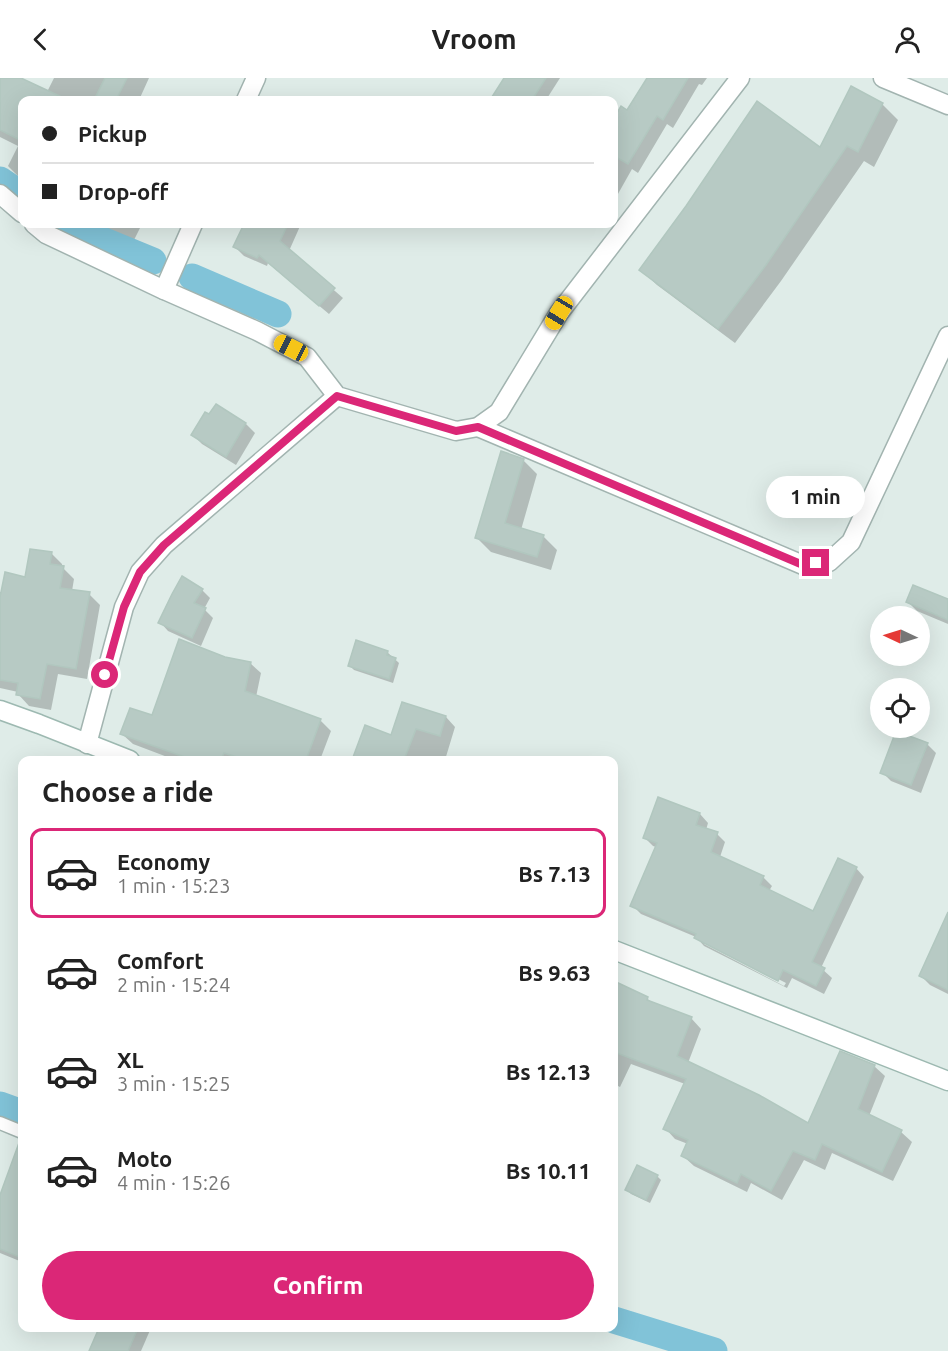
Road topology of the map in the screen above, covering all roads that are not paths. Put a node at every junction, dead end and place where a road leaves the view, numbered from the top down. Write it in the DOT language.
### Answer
graph roads {
  1 [pos="256,78"];
  2 [pos="740,78"];
  3 [pos="883,78"];
  4 [pos="248,96"];
  5 [pos="948,105"];
  6 [pos="0,194"];
  7 [pos="18,210"];
  8 [pos="39,228"];
  9 [pos="191,228"];
  10 [pos="164,290"];
  11 [pos="948,336"];
  12 [pos="337,396"];
  13 [pos="478,427"];
  14 [pos="0,710"];
  15 [pos="87,744"];
  16 [pos="119,756"];
  17 [pos="618,952"];
  18 [pos="948,1081"];
  19 [pos="0,1124"];
  20 [pos="18,1131"];
  1 -- 4 [label="street"];
  2 -- 13 [label="street"];
  3 -- 5 [label="street"];
  6 -- 7 [label="street"];
  8 -- 10 [label="street"];
  9 -- 10 [label="street"];
  10 -- 12 [label="street"];
  11 -- 13 [label="street"];
  12 -- 13 [label="street"];
  12 -- 15 [label="street"];
  14 -- 15 [label="street"];
  15 -- 16 [label="street"];
  17 -- 18 [label="street"];
  19 -- 20 [label="lane"];
}
